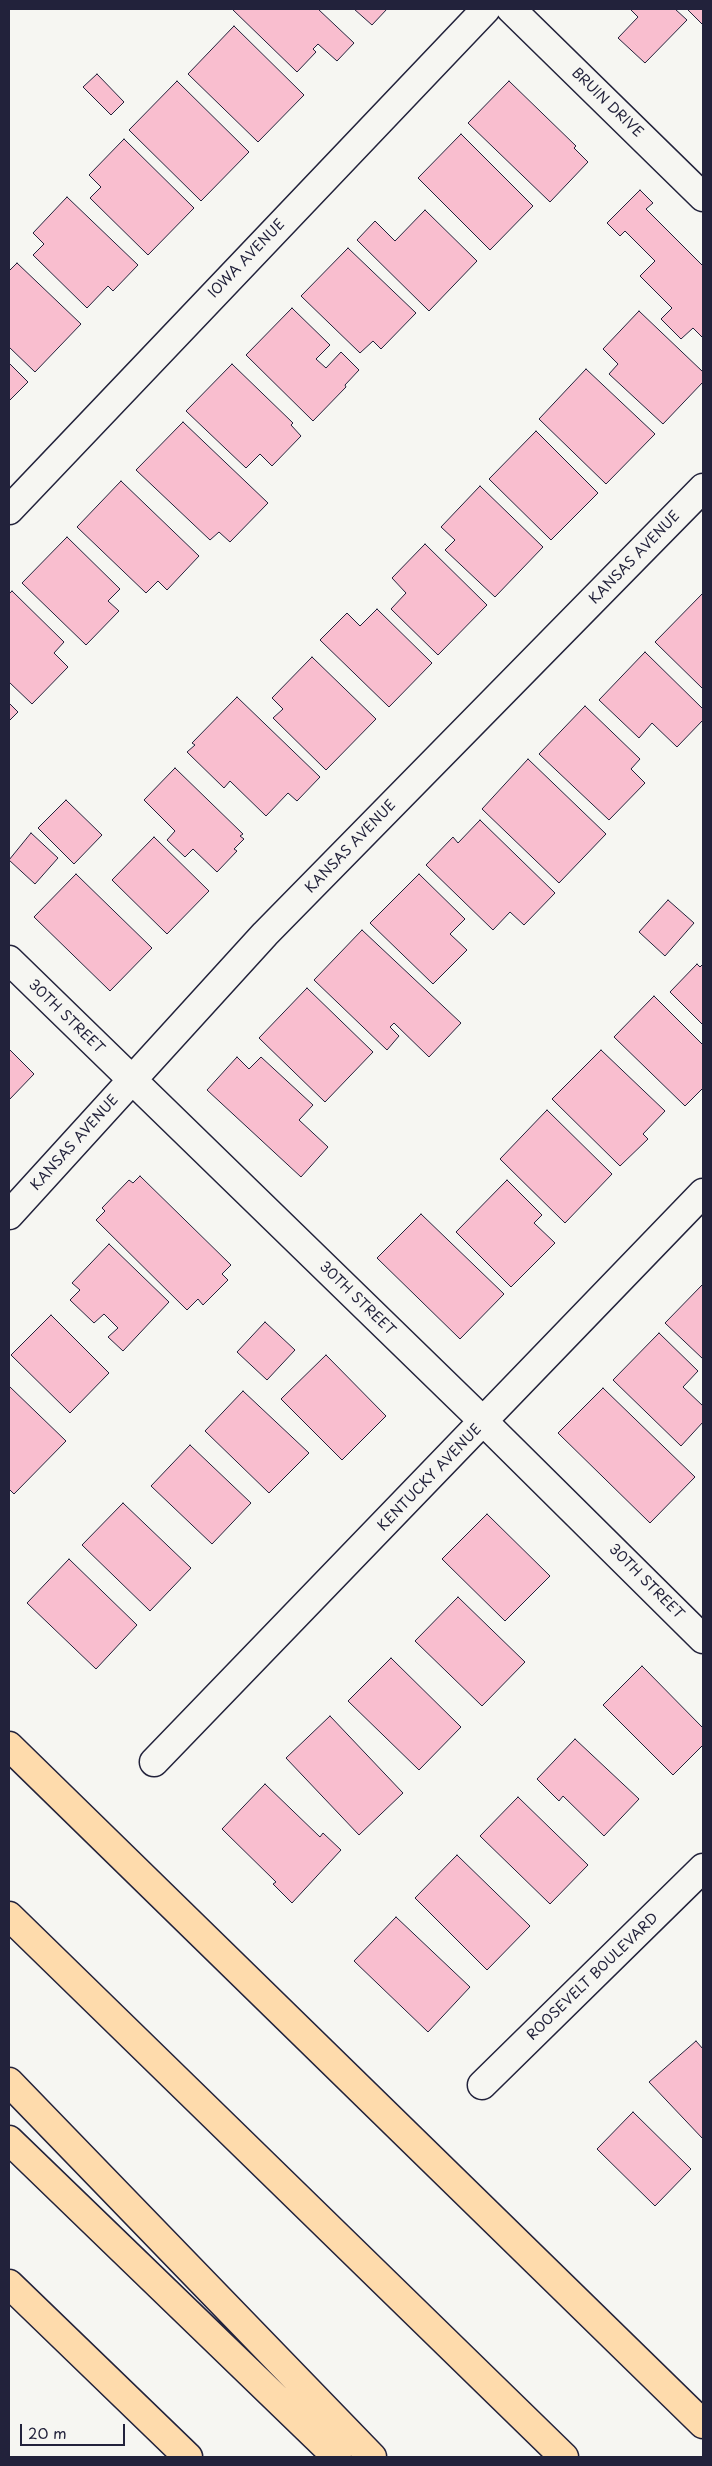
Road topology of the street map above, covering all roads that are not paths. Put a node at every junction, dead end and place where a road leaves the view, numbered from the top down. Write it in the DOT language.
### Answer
graph roads {
  1 [pos="486,9"];
  2 [pos="510,9"];
  3 [pos="703,197"];
  4 [pos="703,488"];
  5 [pos="9,510"];
  6 [pos="9,960"];
  7 [pos="132,1080"];
  8 [pos="703,1192"];
  9 [pos="9,1215"];
  10 [pos="484,1422"];
  11 [pos="703,1639"];
  12 [pos="9,1746"];
  13 [pos="154,1762"];
  14 [pos="703,1868"];
  15 [pos="9,1916"];
  16 [pos="9,2082"];
  17 [pos="482,2085"];
  18 [pos="9,2140"];
  19 [pos="9,2284"];
  20 [pos="703,2424"];
  21 [pos="188,2457"];
  22 [pos="337,2457"];
  23 [pos="372,2457"];
  24 [pos="564,2457"];
  1 -- 5 [label="street, IOWA AVENUE"];
  2 -- 3 [label="street, BRUIN DRIVE"];
  4 -- 7 [label="street, KANSAS AVENUE"];
  6 -- 7 [label="street, 30TH STREET"];
  7 -- 9 [label="street, KANSAS AVENUE"];
  7 -- 10 [label="street, 30TH STREET"];
  8 -- 10 [label="street, KENTUCKY AVENUE"];
  10 -- 11 [label="street, 30TH STREET"];
  10 -- 13 [label="street, KENTUCKY AVENUE"];
  12 -- 20 [label="highway"];
  14 -- 17 [label="street, ROOSEVELT BOULEVARD"];
  15 -- 24 [label="highway"];
  16 -- 23 [label="highway"];
  18 -- 22 [label="highway"];
  19 -- 21 [label="highway"];
}
